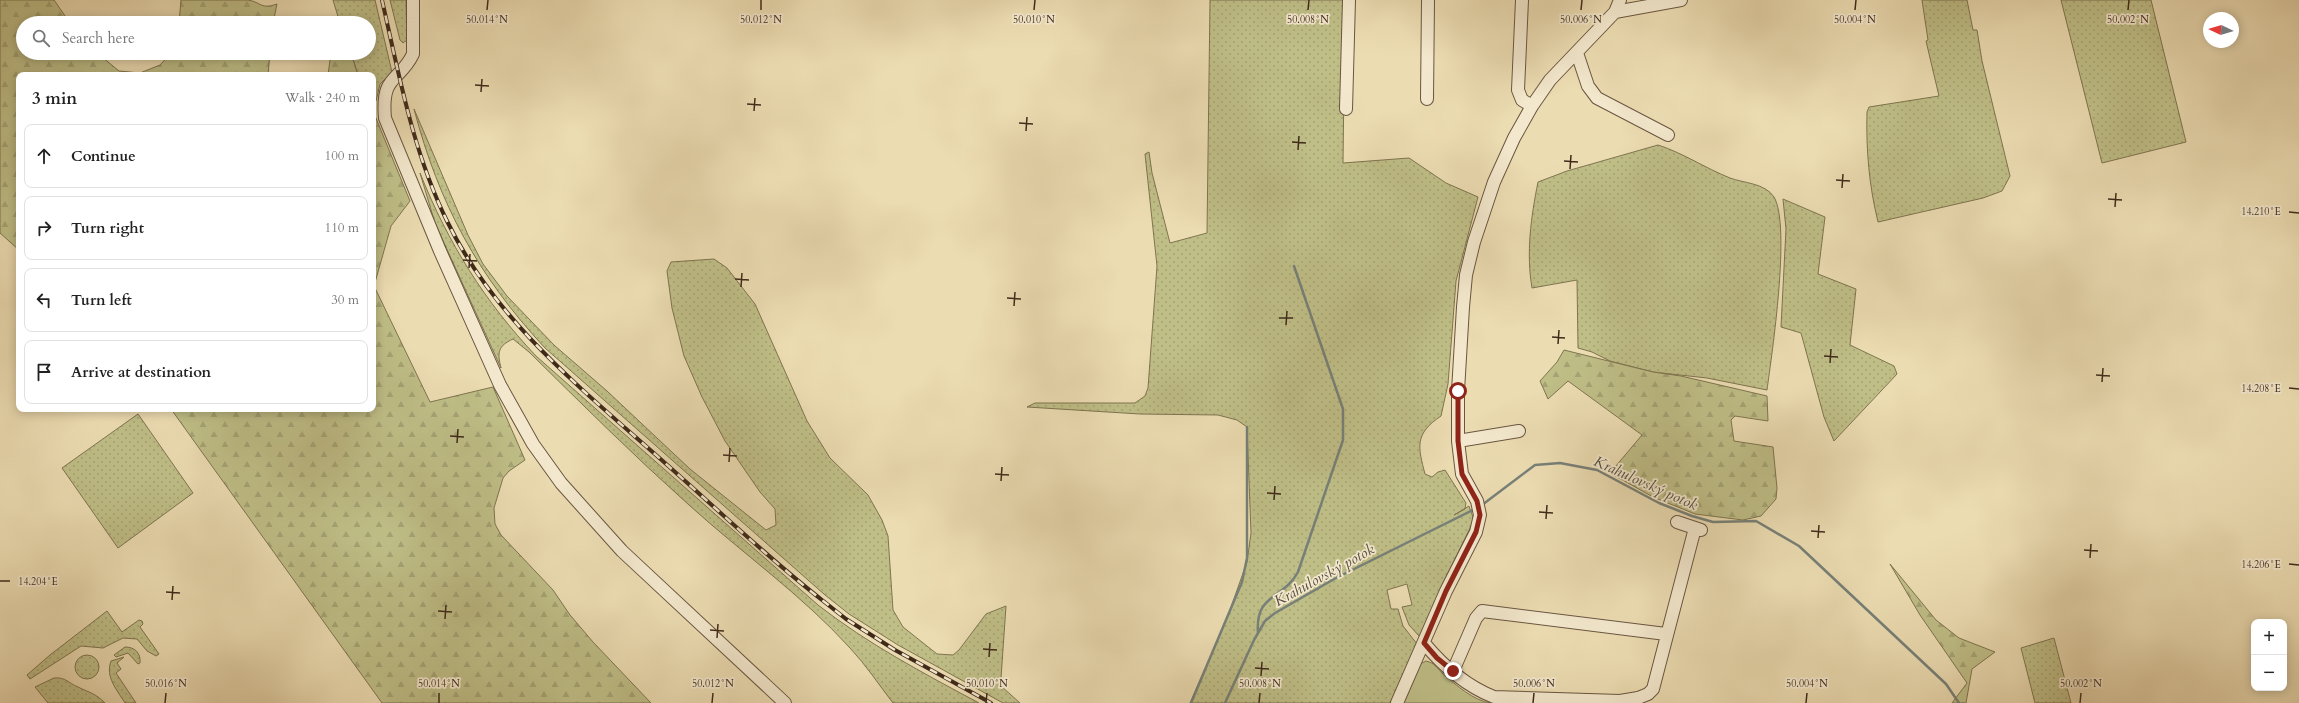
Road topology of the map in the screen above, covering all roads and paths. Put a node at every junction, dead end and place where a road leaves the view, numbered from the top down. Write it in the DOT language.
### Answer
graph roads {
  1 [pos="413,0"];
  2 [pos="1349,0"];
  3 [pos="1428,0"];
  4 [pos="1522,0"];
  5 [pos="1620,0"];
  6 [pos="1681,0"];
  7 [pos="1615,12"];
  8 [pos="1577,52"];
  9 [pos="1427,99"];
  10 [pos="1532,106"];
  11 [pos="1346,109"];
  12 [pos="1668,135"];
  13 [pos="1518,431"];
  14 [pos="1458,441"];
  15 [pos="1677,522"];
  16 [pos="1666,634"];
  17 [pos="1424,643"];
  18 [pos="1453,671"];
  19 [pos="785,703"];
  20 [pos="1397,703"];
  1 -- 19 [label="street"];
  2 -- 11 [label="street"];
  3 -- 9 [label="street"];
  4 -- 10 [label="street"];
  5 -- 7 [label="street"];
  6 -- 7 [label="street"];
  7 -- 8 [label="street"];
  8 -- 10 [label="street"];
  8 -- 12 [label="street"];
  10 -- 14 [label="street"];
  13 -- 14 [label="street"];
  14 -- 17 [label="street"];
  15 -- 16 [label="street"];
  16 -- 18 [label="street"];
  16 -- 18 [label="street"];
  17 -- 18 [label="street"];
  17 -- 20 [label="street"];
}
